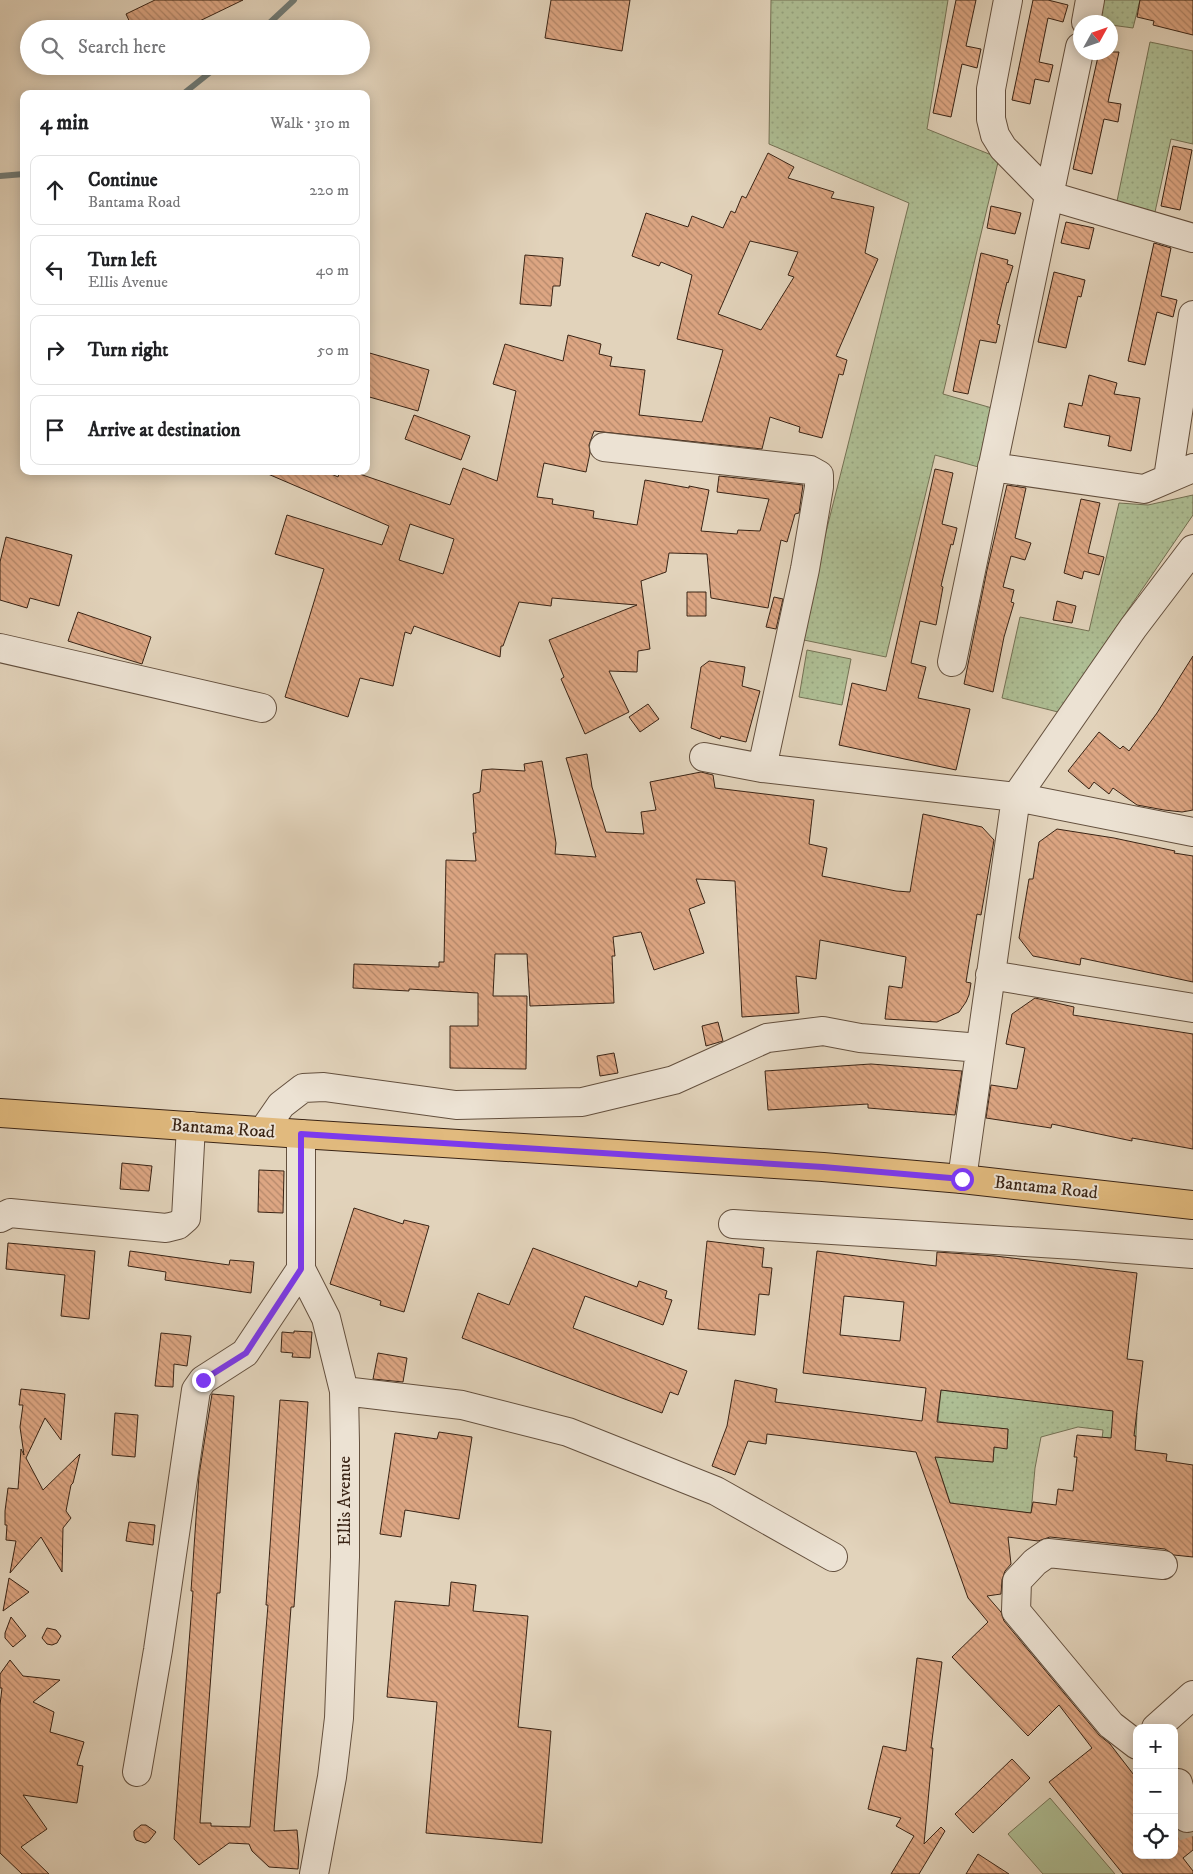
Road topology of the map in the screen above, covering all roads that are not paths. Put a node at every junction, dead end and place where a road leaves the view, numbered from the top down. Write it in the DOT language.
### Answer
graph roads {
  1 [pos="1008,0"];
  2 [pos="1090,0"];
  3 [pos="1087,15"];
  4 [pos="1077,60"];
  5 [pos="1050,196"];
  6 [pos="1193,238"];
  7 [pos="1193,315"];
  8 [pos="604,447"];
  9 [pos="992,467"];
  10 [pos="1193,468"];
  11 [pos="1168,478"];
  12 [pos="1193,549"];
  13 [pos="0,648"];
  14 [pos="952,662"];
  15 [pos="262,708"];
  16 [pos="704,757"];
  17 [pos="762,768"];
  18 [pos="1016,797"];
  19 [pos="1193,832"];
  20 [pos="990,975"];
  21 [pos="1193,1008"];
  22 [pos="980,1048"];
  23 [pos="0,1113"];
  24 [pos="191,1126"];
  25 [pos="263,1132"];
  26 [pos="301,1134"];
  27 [pos="962,1179"];
  28 [pos="1193,1205"];
  29 [pos="0,1218"];
  30 [pos="733,1224"];
  31 [pos="1193,1254"];
  32 [pos="301,1269"];
  33 [pos="344,1391"];
  34 [pos="833,1557"];
  35 [pos="1163,1565"];
  36 [pos="1193,1694"];
  37 [pos="1160,1724"];
  38 [pos="1133,1742"];
  39 [pos="137,1772"];
  40 [pos="1182,1782"];
  41 [pos="1187,1818"];
  42 [pos="314,1874"];
  1 -- 5 [label="street"];
  2 -- 3 [label="street"];
  4 -- 5 [label="street"];
  5 -- 6 [label="street"];
  5 -- 9 [label="street"];
  7 -- 11 [label="street"];
  8 -- 17 [label="street"];
  9 -- 11 [label="street"];
  9 -- 14 [label="street"];
  10 -- 11 [label="street"];
  12 -- 18 [label="street"];
  13 -- 15 [label="street"];
  16 -- 17 [label="street"];
  17 -- 18 [label="street"];
  18 -- 19 [label="street"];
  18 -- 20 [label="street"];
  20 -- 21 [label="street"];
  20 -- 22 [label="street"];
  22 -- 25 [label="street"];
  22 -- 27 [label="street"];
  23 -- 24 [label="main road, Bantama Road"];
  24 -- 25 [label="main road, Bantama Road"];
  24 -- 29 [label="street"];
  25 -- 26 [label="main road, Bantama Road"];
  26 -- 27 [label="main road, Bantama Road"];
  26 -- 32 [label="street, Ellis Avenue"];
  27 -- 28 [label="main road, Bantama Road"];
  30 -- 31 [label="street"];
  32 -- 33 [label="street, Ellis Avenue"];
  32 -- 39 [label="street"];
  33 -- 34 [label="street"];
  33 -- 42 [label="street, Ellis Avenue"];
  35 -- 38 [label="street"];
  36 -- 37 [label="street"];
  40 -- 41 [label="street"];
}
